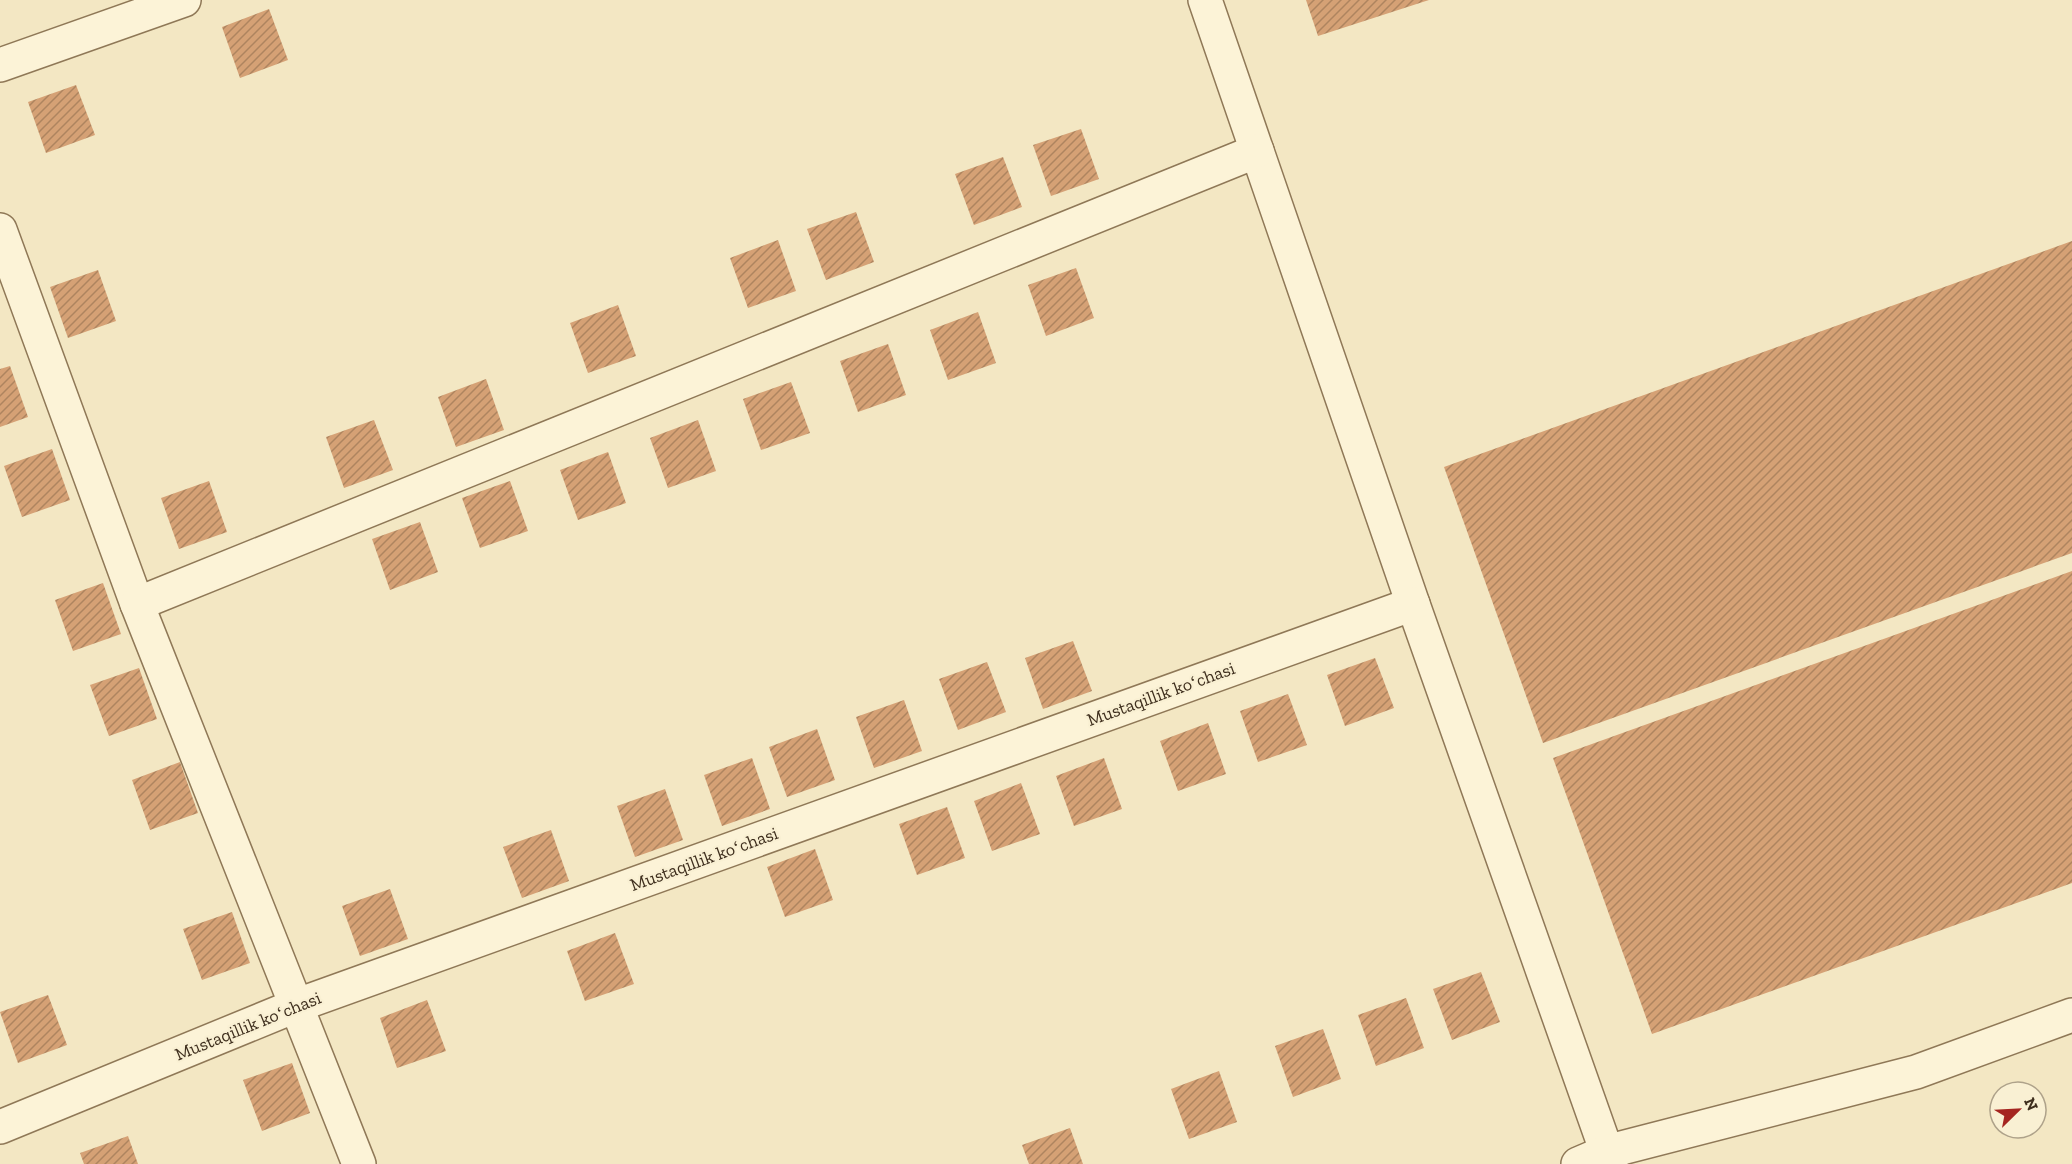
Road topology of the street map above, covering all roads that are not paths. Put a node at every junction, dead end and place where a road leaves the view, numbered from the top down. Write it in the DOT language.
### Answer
graph roads {
  1 [pos="184,0"];
  2 [pos="1204,0"];
  3 [pos="0,64"];
  4 [pos="1257,151"];
  5 [pos="0,230"];
  6 [pos="137,604"];
  7 [pos="1413,604"];
  8 [pos="295,1006"];
  9 [pos="2072,1015"];
  10 [pos="0,1127"];
  11 [pos="1598,1160"];
  12 [pos="358,1164"];
  1 -- 3 [label="street"];
  2 -- 4 [label="street"];
  4 -- 6 [label="street"];
  4 -- 7 [label="street"];
  5 -- 6 [label="street"];
  6 -- 8 [label="street"];
  7 -- 8 [label="street, Mustaqillik koʻchasi"];
  7 -- 11 [label="street"];
  8 -- 10 [label="street, Mustaqillik koʻchasi"];
  8 -- 12 [label="street"];
  9 -- 11 [label="street"];
}
